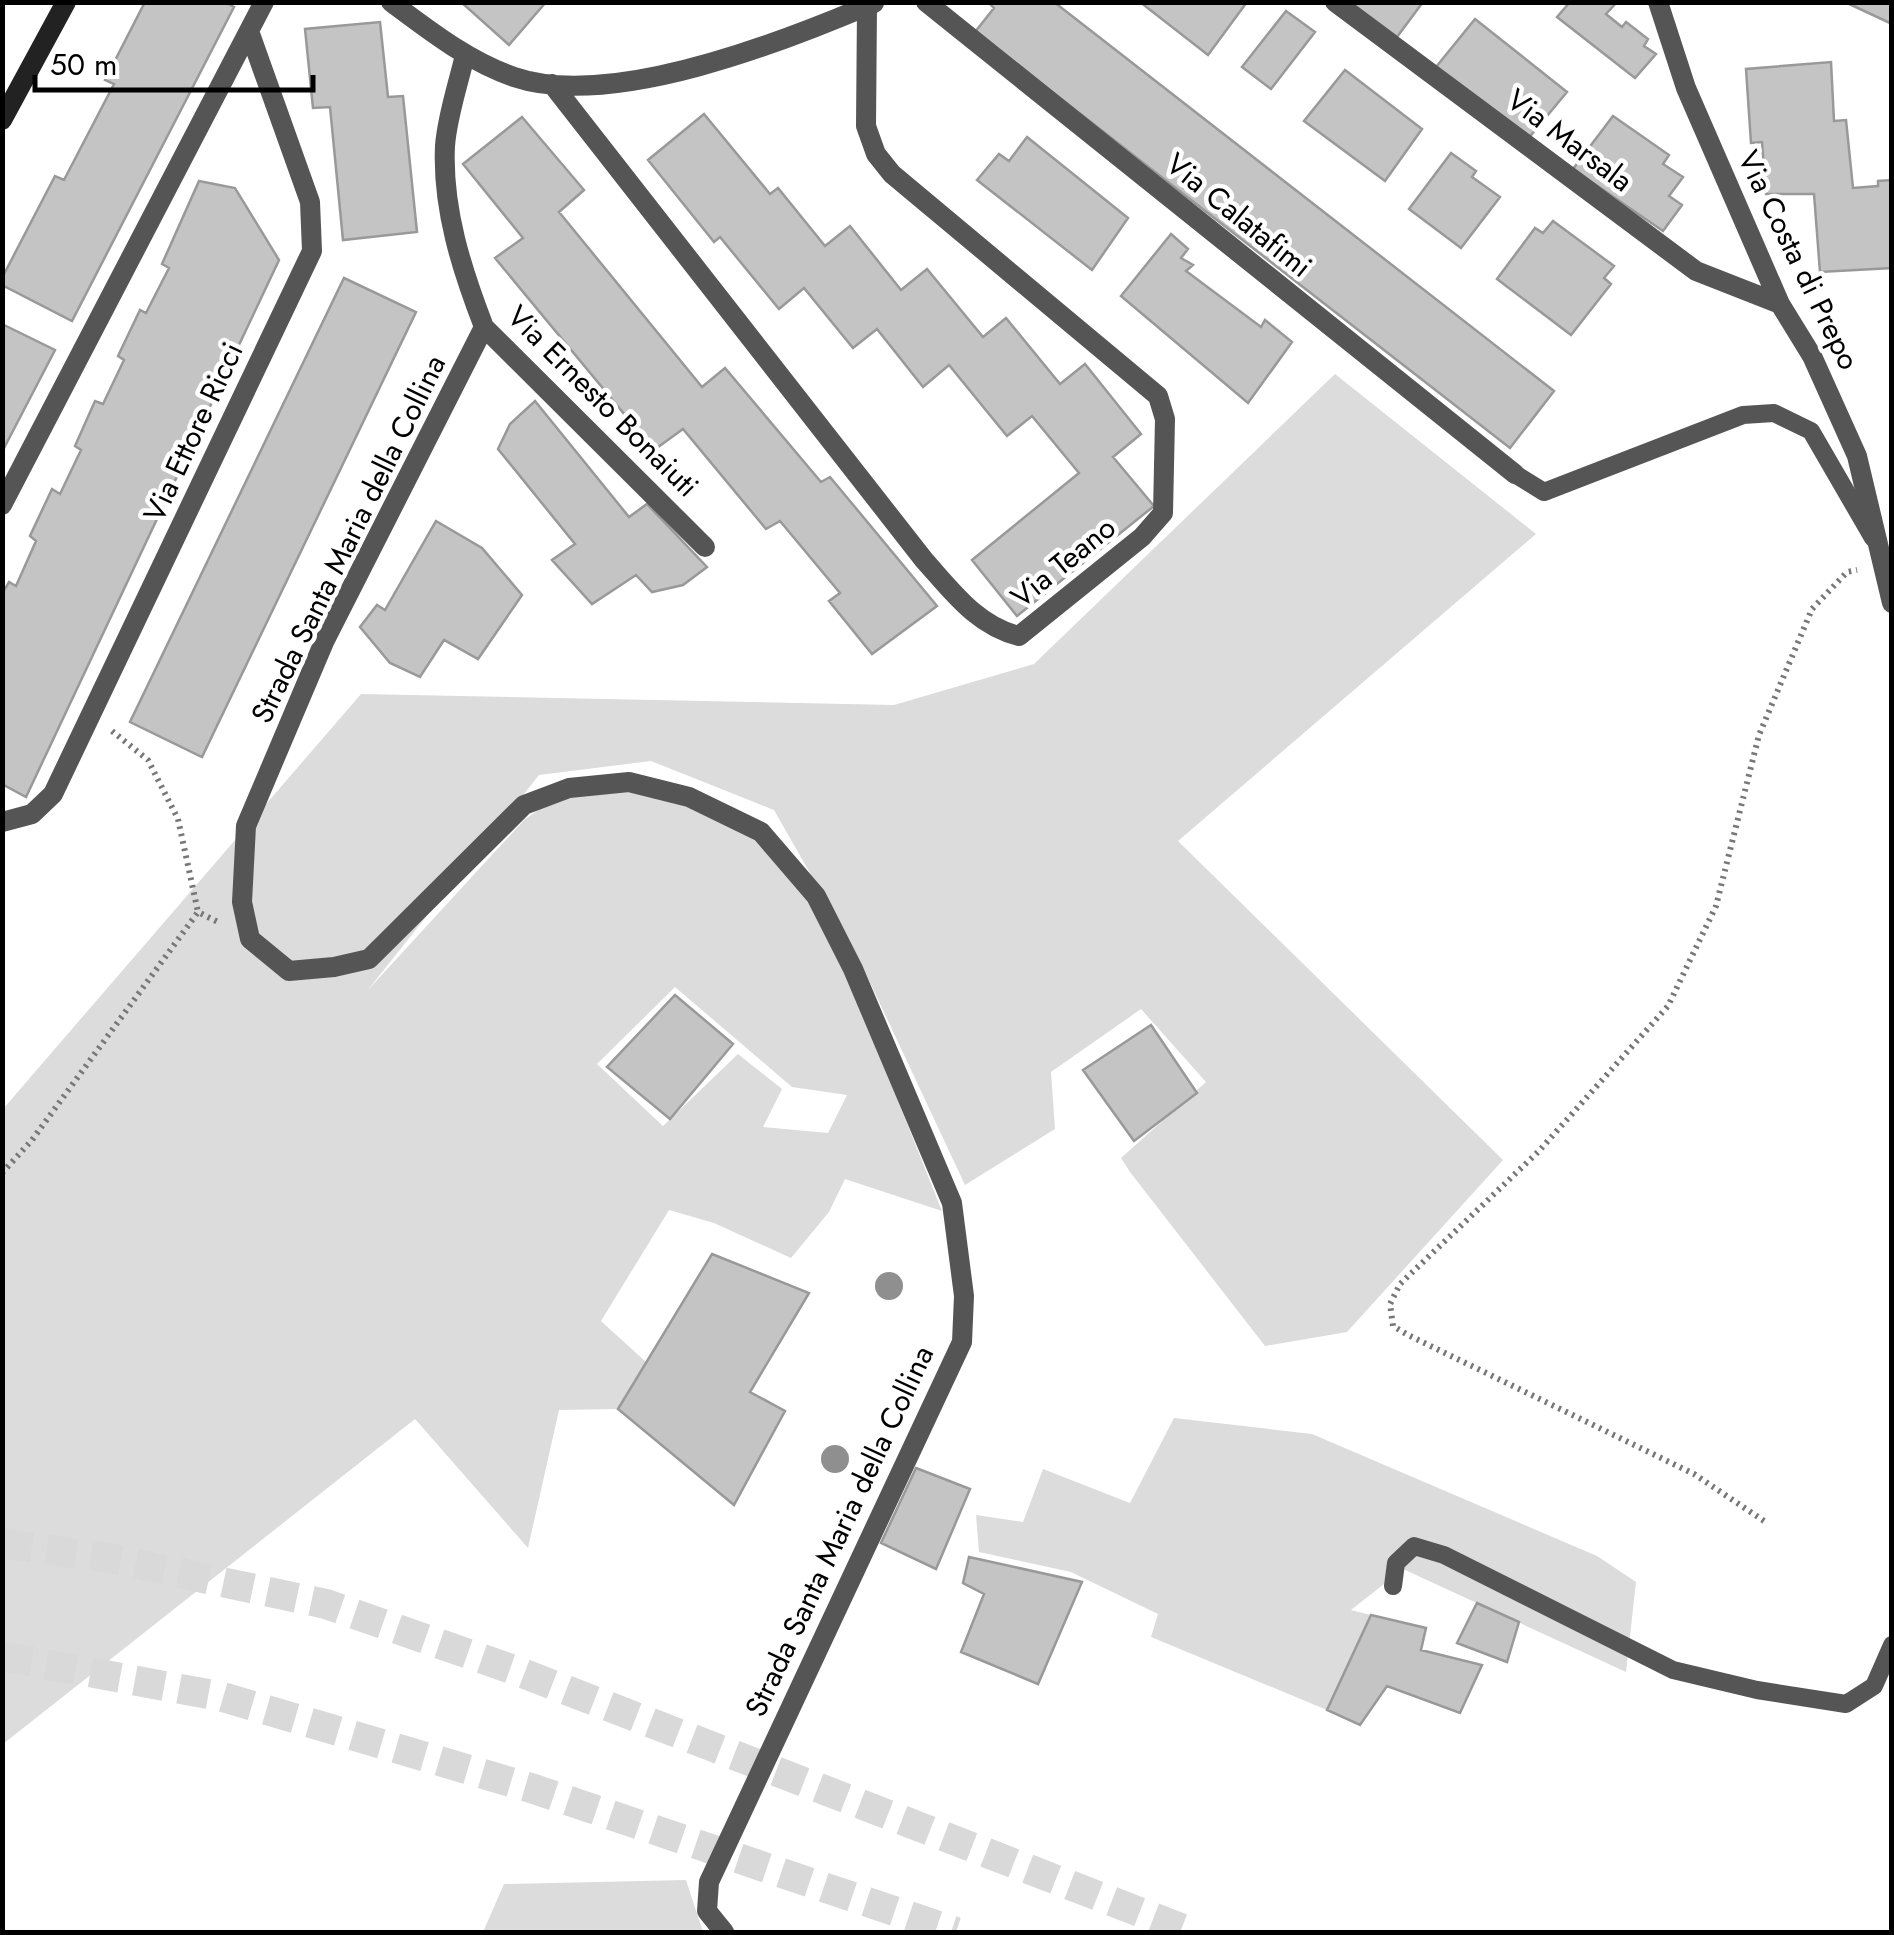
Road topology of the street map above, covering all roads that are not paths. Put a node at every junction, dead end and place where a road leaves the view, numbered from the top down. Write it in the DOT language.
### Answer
graph roads {
  1 [pos="66,2"];
  2 [pos="264,2"];
  3 [pos="926,2"];
  4 [pos="1335,2"];
  5 [pos="1658,2"];
  6 [pos="394,3"];
  7 [pos="872,4"];
  8 [pos="249,31"];
  9 [pos="465,56"];
  10 [pos="552,84"];
  11 [pos="2,120"];
  12 [pos="1780,304"];
  13 [pos="484,328"];
  14 [pos="1515,474"];
  15 [pos="2,505"];
  16 [pos="705,546"];
  17 [pos="1880,555"];
  18 [pos="1892,603"];
  19 [pos="2,822"];
  20 [pos="1393,1586"];
  21 [pos="1892,1645"];
  22 [pos="724,1932"];
  1 -- 11 [label="main road"];
  2 -- 8 [label="street"];
  3 -- 14 [label="street, Via Calatafimi"];
  4 -- 12 [label="street, Via Marsala"];
  5 -- 12 [label="street, Via Costa di Prepo"];
  6 -- 9 [label="street"];
  7 -- 10 [label="street"];
  7 -- 10 [label="street, Via Teano"];
  8 -- 15 [label="street"];
  8 -- 19 [label="street, Via Ettore Ricci"];
  9 -- 10 [label="street"];
  9 -- 13 [label="street, Via Ernesto Bonaiuti"];
  12 -- 17 [label="street, Via Costa di Prepo"];
  13 -- 16 [label="street, Via Ernesto Bonaiuti"];
  13 -- 22 [label="street, Strada Santa Maria della Collina"];
  14 -- 17 [label="lane"];
  17 -- 18 [label="street, Via Costa di Prepo"];
  20 -- 21 [label="lane"];
}
